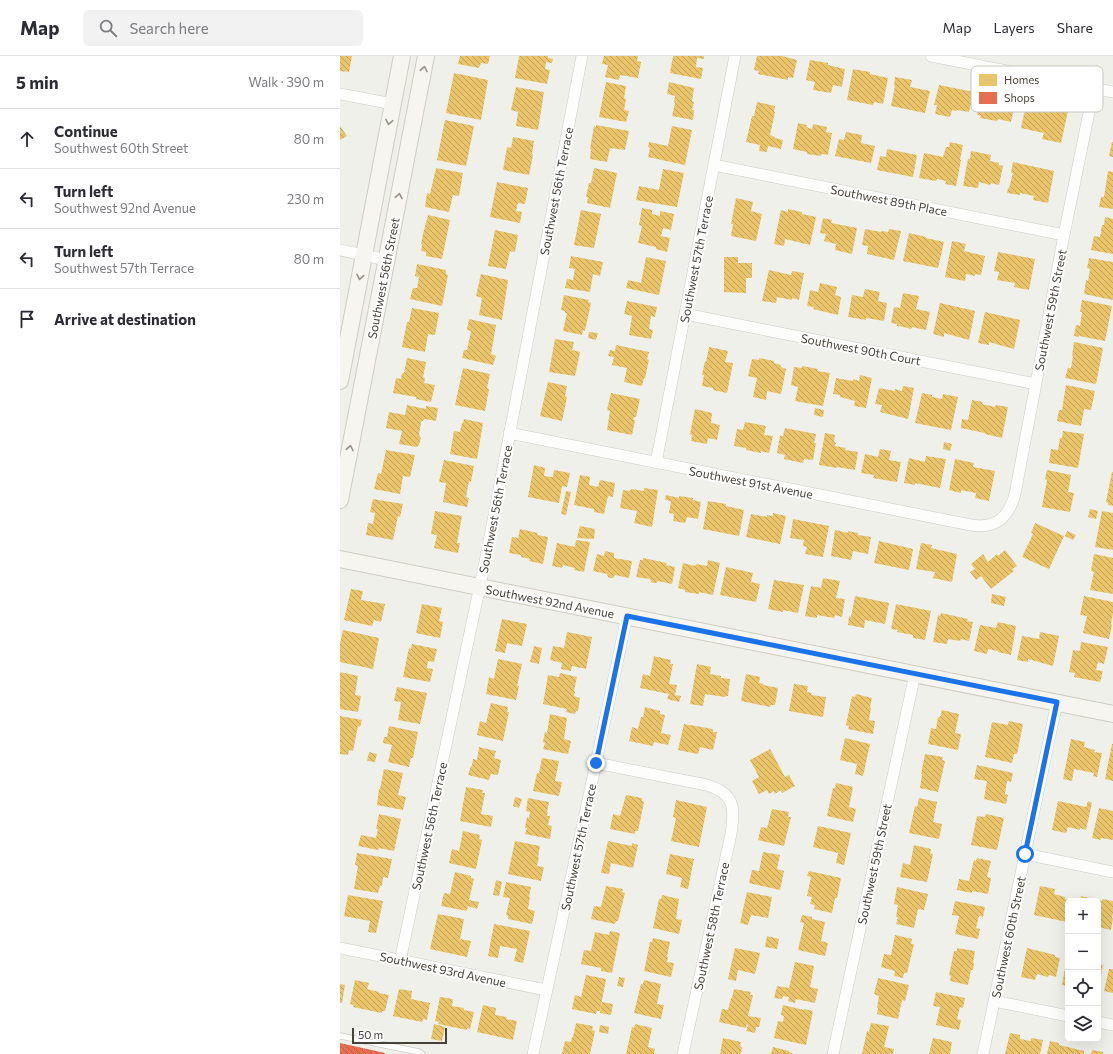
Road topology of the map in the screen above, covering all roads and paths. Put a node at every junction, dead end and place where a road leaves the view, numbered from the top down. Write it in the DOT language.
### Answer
graph roads {
  1 [pos="402,56"];
  2 [pos="426,56"];
  3 [pos="582,56"];
  4 [pos="735,56"];
  5 [pos="932,56"];
  6 [pos="983,66"];
  7 [pos="1103,90"];
  8 [pos="1113,92"];
  9 [pos="340,94"];
  10 [pos="393,104"];
  11 [pos="1089,112"];
  12 [pos="714,165"];
  13 [pos="1064,235"];
  14 [pos="340,250"];
  15 [pos="364,255"];
  16 [pos="387,260"];
  17 [pos="685,314"];
  18 [pos="340,380"];
  19 [pos="1036,384"];
  20 [pos="509,432"];
  21 [pos="656,463"];
  22 [pos="340,500"];
  23 [pos="993,524"];
  24 [pos="340,559"];
  25 [pos="480,587"];
  26 [pos="627,616"];
  27 [pos="915,674"];
  28 [pos="1057,702"];
  29 [pos="1113,714"];
  30 [pos="596,763"];
  31 [pos="1025,854"];
  32 [pos="1113,872"];
  33 [pos="340,948"];
  34 [pos="400,961"];
  35 [pos="546,990"];
  36 [pos="994,1001"];
  37 [pos="1065,1015"];
  38 [pos="1101,1023"];
  39 [pos="1113,1025"];
  40 [pos="340,1036"];
  41 [pos="422,1054"];
  42 [pos="533,1054"];
  43 [pos="683,1054"];
  44 [pos="833,1054"];
  45 [pos="983,1054"];
  1 -- 10 [label="street, Southwest 56th Street"];
  16 -- 2 [label="street, Southwest 56th Street, one-way"];
  3 -- 20 [label="street, Southwest 56th Terrace"];
  4 -- 12 [label="street, Southwest 57th Terrace"];
  5 -- 6 [label="street"];
  7 -- 8 [label="street"];
  9 -- 10 [label="street"];
  10 -- 15 [label="street, Southwest 56th Street, one-way"];
  11 -- 13 [label="street, Southwest 59th Street"];
  12 -- 13 [label="street, Southwest 89th Place"];
  12 -- 17 [label="street, Southwest 57th Terrace"];
  13 -- 19 [label="street, Southwest 59th Street"];
  14 -- 15 [label="street"];
  15 -- 16 [label="street"];
  15 -- 18 [label="street, Southwest 56th Street, one-way"];
  22 -- 16 [label="street, Southwest 56th Street, one-way"];
  17 -- 19 [label="street, Southwest 90th Court"];
  17 -- 21 [label="street, Southwest 57th Terrace"];
  19 -- 23 [label="street, Southwest 59th Street"];
  20 -- 21 [label="street, Southwest 91st Avenue"];
  20 -- 25 [label="street, Southwest 56th Terrace"];
  21 -- 23 [label="street, Southwest 91st Avenue"];
  24 -- 25 [label="street, Southwest 92nd Avenue"];
  25 -- 26 [label="street, Southwest 92nd Avenue"];
  25 -- 34 [label="street, Southwest 56th Terrace"];
  26 -- 27 [label="street, Southwest 92nd Avenue"];
  26 -- 30 [label="street, Southwest 57th Terrace"];
  27 -- 28 [label="street, Southwest 92nd Avenue"];
  27 -- 44 [label="street, Southwest 59th Street"];
  28 -- 29 [label="street, Southwest 92nd Avenue"];
  28 -- 31 [label="street, Southwest 60th Street"];
  30 -- 35 [label="street, Southwest 57th Terrace"];
  30 -- 43 [label="street, Southwest 58th Terrace"];
  31 -- 32 [label="street"];
  31 -- 36 [label="street, Southwest 60th Street"];
  33 -- 34 [label="street, Southwest 93rd Avenue"];
  34 -- 35 [label="street, Southwest 93rd Avenue"];
  35 -- 42 [label="street, Southwest 57th Terrace"];
  36 -- 37 [label="street"];
  36 -- 45 [label="street, Southwest 60th Street"];
  38 -- 39 [label="street"];
  40 -- 41 [label="lane"];
}
